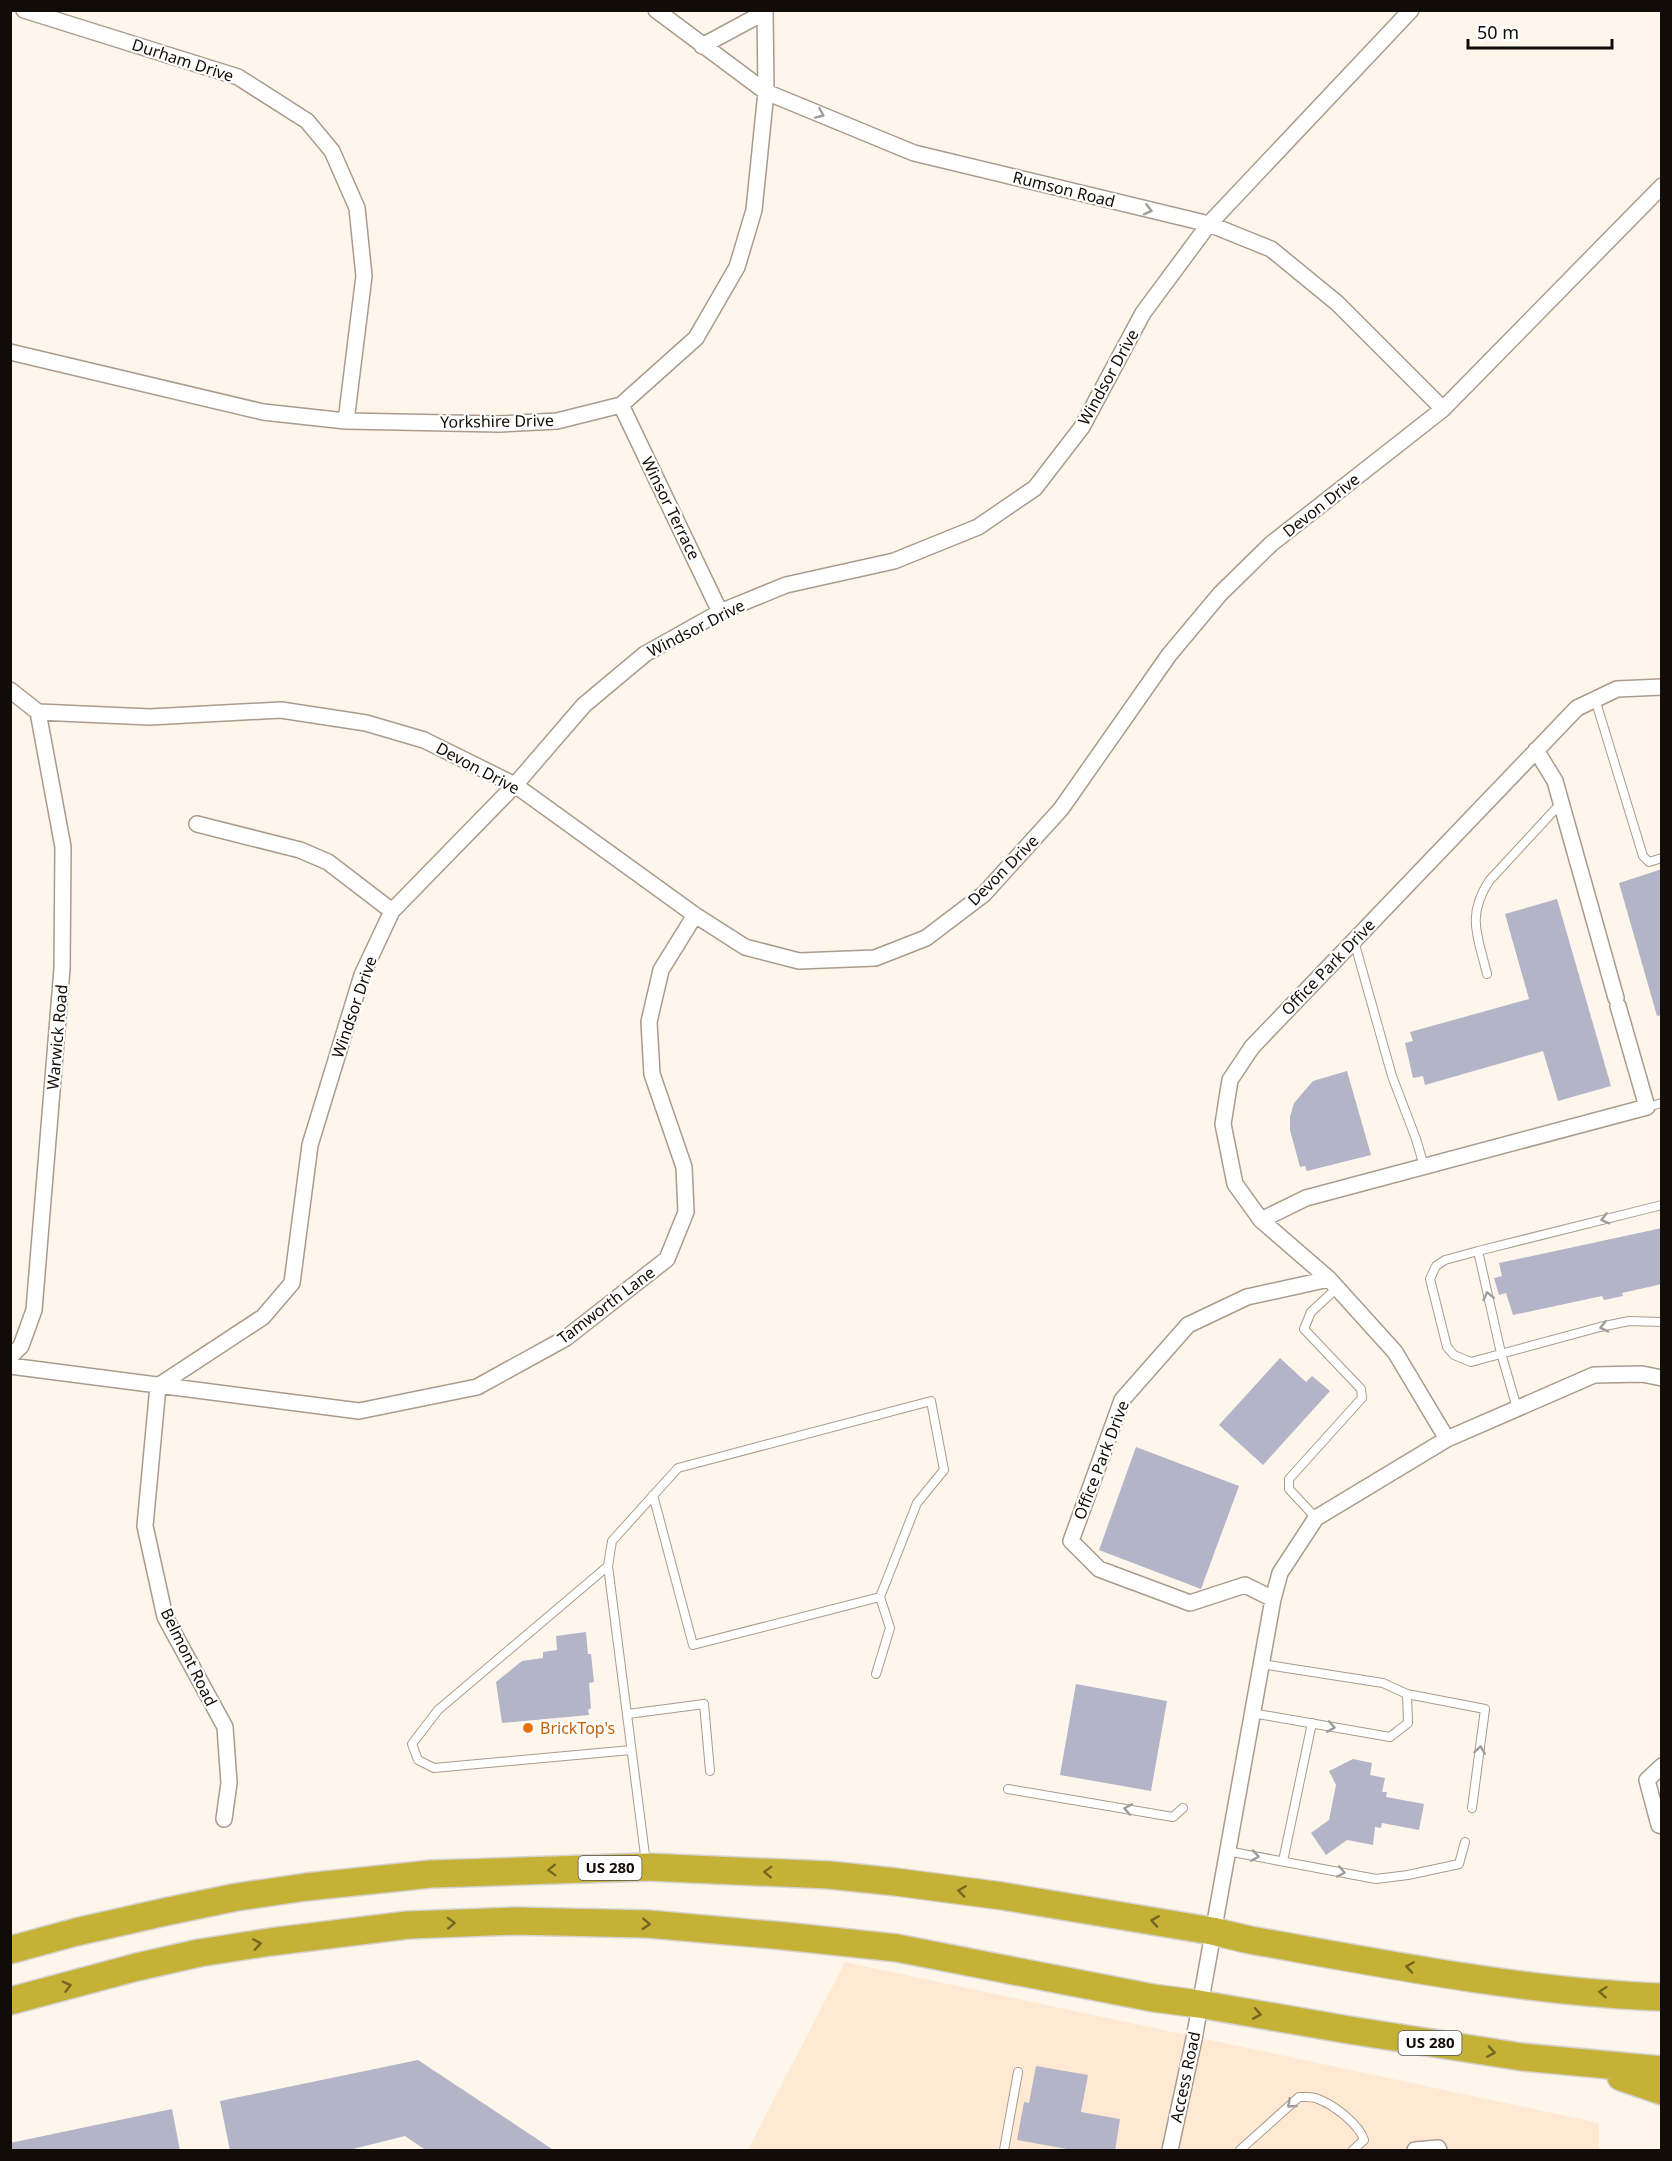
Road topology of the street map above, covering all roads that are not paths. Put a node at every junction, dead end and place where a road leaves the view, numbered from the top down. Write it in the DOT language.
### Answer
graph roads {
  1 [pos="24,10"];
  2 [pos="656,10"];
  3 [pos="1411,10"];
  4 [pos="765,11"];
  5 [pos="702,46"];
  6 [pos="766,92"];
  7 [pos="1662,186"];
  8 [pos="1209,224"];
  9 [pos="10,352"];
  10 [pos="621,405"];
  11 [pos="1443,408"];
  12 [pos="346,421"];
  13 [pos="720,612"];
  14 [pos="1661,689"];
  15 [pos="10,690"];
  16 [pos="1595,699"];
  17 [pos="38,712"];
  18 [pos="1536,750"];
  19 [pos="515,785"];
  20 [pos="1561,803"];
  21 [pos="197,824"];
  22 [pos="1662,858"];
  23 [pos="392,912"];
  24 [pos="695,915"];
  25 [pos="1354,940"];
  26 [pos="1487,974"];
  27 [pos="1654,1105"];
  28 [pos="1424,1166"];
  29 [pos="1662,1205"];
  30 [pos="1261,1220"];
  31 [pos="1478,1251"];
  32 [pos="1333,1284"];
  33 [pos="1662,1322"];
  34 [pos="1501,1353"];
  35 [pos="10,1357"];
  36 [pos="10,1366"];
  37 [pos="1662,1378"];
  38 [pos="158,1386"];
  39 [pos="1517,1408"];
  40 [pos="1447,1439"];
  41 [pos="653,1495"];
  42 [pos="1316,1518"];
  43 [pos="608,1566"];
  44 [pos="880,1597"];
  45 [pos="1273,1599"];
  46 [pos="1261,1664"];
  47 [pos="876,1674"];
  48 [pos="1407,1694"];
  49 [pos="1252,1713"];
  50 [pos="628,1714"];
  51 [pos="1312,1723"];
  52 [pos="631,1750"];
  53 [pos="1662,1766"];
  54 [pos="710,1771"];
  55 [pos="1008,1789"];
  56 [pos="1183,1808"];
  57 [pos="1472,1808"];
  58 [pos="224,1820"];
  59 [pos="1662,1826"];
  60 [pos="1465,1842"];
  61 [pos="1227,1851"];
  62 [pos="1283,1861"];
  63 [pos="647,1867"];
  64 [pos="1212,1931"];
  65 [pos="10,1950"];
  66 [pos="1662,1997"];
  67 [pos="10,2001"];
  68 [pos="1199,2004"];
  69 [pos="1662,2053"];
  70 [pos="1589,2064"];
  71 [pos="1662,2070"];
  72 [pos="1018,2072"];
  73 [pos="1662,2091"];
  74 [pos="1004,2151"];
  75 [pos="1170,2151"];
  76 [pos="1240,2151"];
  77 [pos="1353,2151"];
  78 [pos="1415,2151"];
  79 [pos="1439,2151"];
  1 -- 12 [label="street, Durham Drive"];
  2 -- 5 [label="street, Rumson Road"];
  3 -- 8 [label="street, Windsor Drive"];
  4 -- 5 [label="street, Yorkshire Drive"];
  4 -- 6 [label="street, Yorkshire Drive"];
  5 -- 6 [label="street, Rumson Road"];
  6 -- 8 [label="street, Rumson Road, one-way"];
  6 -- 10 [label="street, Yorkshire Drive"];
  7 -- 11 [label="street, Devon Drive"];
  8 -- 11 [label="street, Rumson Road"];
  8 -- 13 [label="street, Windsor Drive"];
  9 -- 12 [label="street, Yorkshire Drive"];
  10 -- 12 [label="street, Yorkshire Drive"];
  10 -- 13 [label="street, Winsor Terrace"];
  11 -- 24 [label="street, Devon Drive"];
  13 -- 19 [label="street, Windsor Drive"];
  14 -- 16 [label="street, Office Park Drive"];
  15 -- 17 [label="street"];
  16 -- 18 [label="street, Office Park Drive"];
  16 -- 22 [label="lane"];
  17 -- 19 [label="street, Devon Drive"];
  17 -- 35 [label="street, Warwick Road"];
  18 -- 20 [label="street"];
  18 -- 25 [label="street, Office Park Drive"];
  19 -- 23 [label="street, Windsor Drive"];
  19 -- 24 [label="street, Devon Drive"];
  20 -- 26 [label="lane"];
  20 -- 27 [label="street"];
  21 -- 23 [label="street"];
  23 -- 38 [label="street, Windsor Drive"];
  24 -- 38 [label="street, Tamworth Lane"];
  25 -- 28 [label="lane"];
  25 -- 30 [label="street, Office Park Drive"];
  27 -- 28 [label="street"];
  28 -- 30 [label="street"];
  29 -- 31 [label="lane, one-way"];
  30 -- 32 [label="street, Office Park Drive"];
  34 -- 31 [label="lane, one-way"];
  31 -- 34 [label="lane"];
  32 -- 40 [label="street, Office Park Drive"];
  32 -- 42 [label="lane"];
  32 -- 45 [label="street, Office Park Drive"];
  33 -- 34 [label="lane, one-way"];
  34 -- 39 [label="lane"];
  36 -- 38 [label="street"];
  37 -- 39 [label="street"];
  38 -- 58 [label="street, Belmont Road"];
  39 -- 40 [label="street"];
  40 -- 42 [label="street"];
  41 -- 43 [label="lane"];
  41 -- 44 [label="lane"];
  41 -- 44 [label="lane"];
  42 -- 45 [label="street"];
  43 -- 50 [label="lane"];
  43 -- 52 [label="lane"];
  44 -- 47 [label="lane"];
  45 -- 46 [label="street"];
  46 -- 48 [label="lane"];
  46 -- 49 [label="street"];
  51 -- 48 [label="lane, one-way"];
  57 -- 48 [label="lane, one-way"];
  49 -- 51 [label="lane"];
  49 -- 61 [label="street"];
  50 -- 52 [label="lane"];
  50 -- 54 [label="lane"];
  51 -- 62 [label="lane"];
  52 -- 63 [label="lane"];
  53 -- 59 [label="street"];
  56 -- 55 [label="lane, one-way"];
  62 -- 60 [label="lane, one-way"];
  61 -- 62 [label="lane, one-way"];
  61 -- 64 [label="street"];
  64 -- 63 [label="highway, US 280, one-way"];
  63 -- 65 [label="highway, US 280, one-way"];
  66 -- 64 [label="highway, US 280, one-way"];
  64 -- 68 [label="street"];
  67 -- 68 [label="highway, US 280, one-way"];
  68 -- 70 [label="highway, US 280, one-way"];
  68 -- 75 [label="street, Access Road"];
  69 -- 70 [label="highway"];
  70 -- 71 [label="highway, US 280"];
  70 -- 73 [label="highway"];
  72 -- 74 [label="lane"];
  77 -- 76 [label="lane, one-way"];
  78 -- 79 [label="street"];
}
